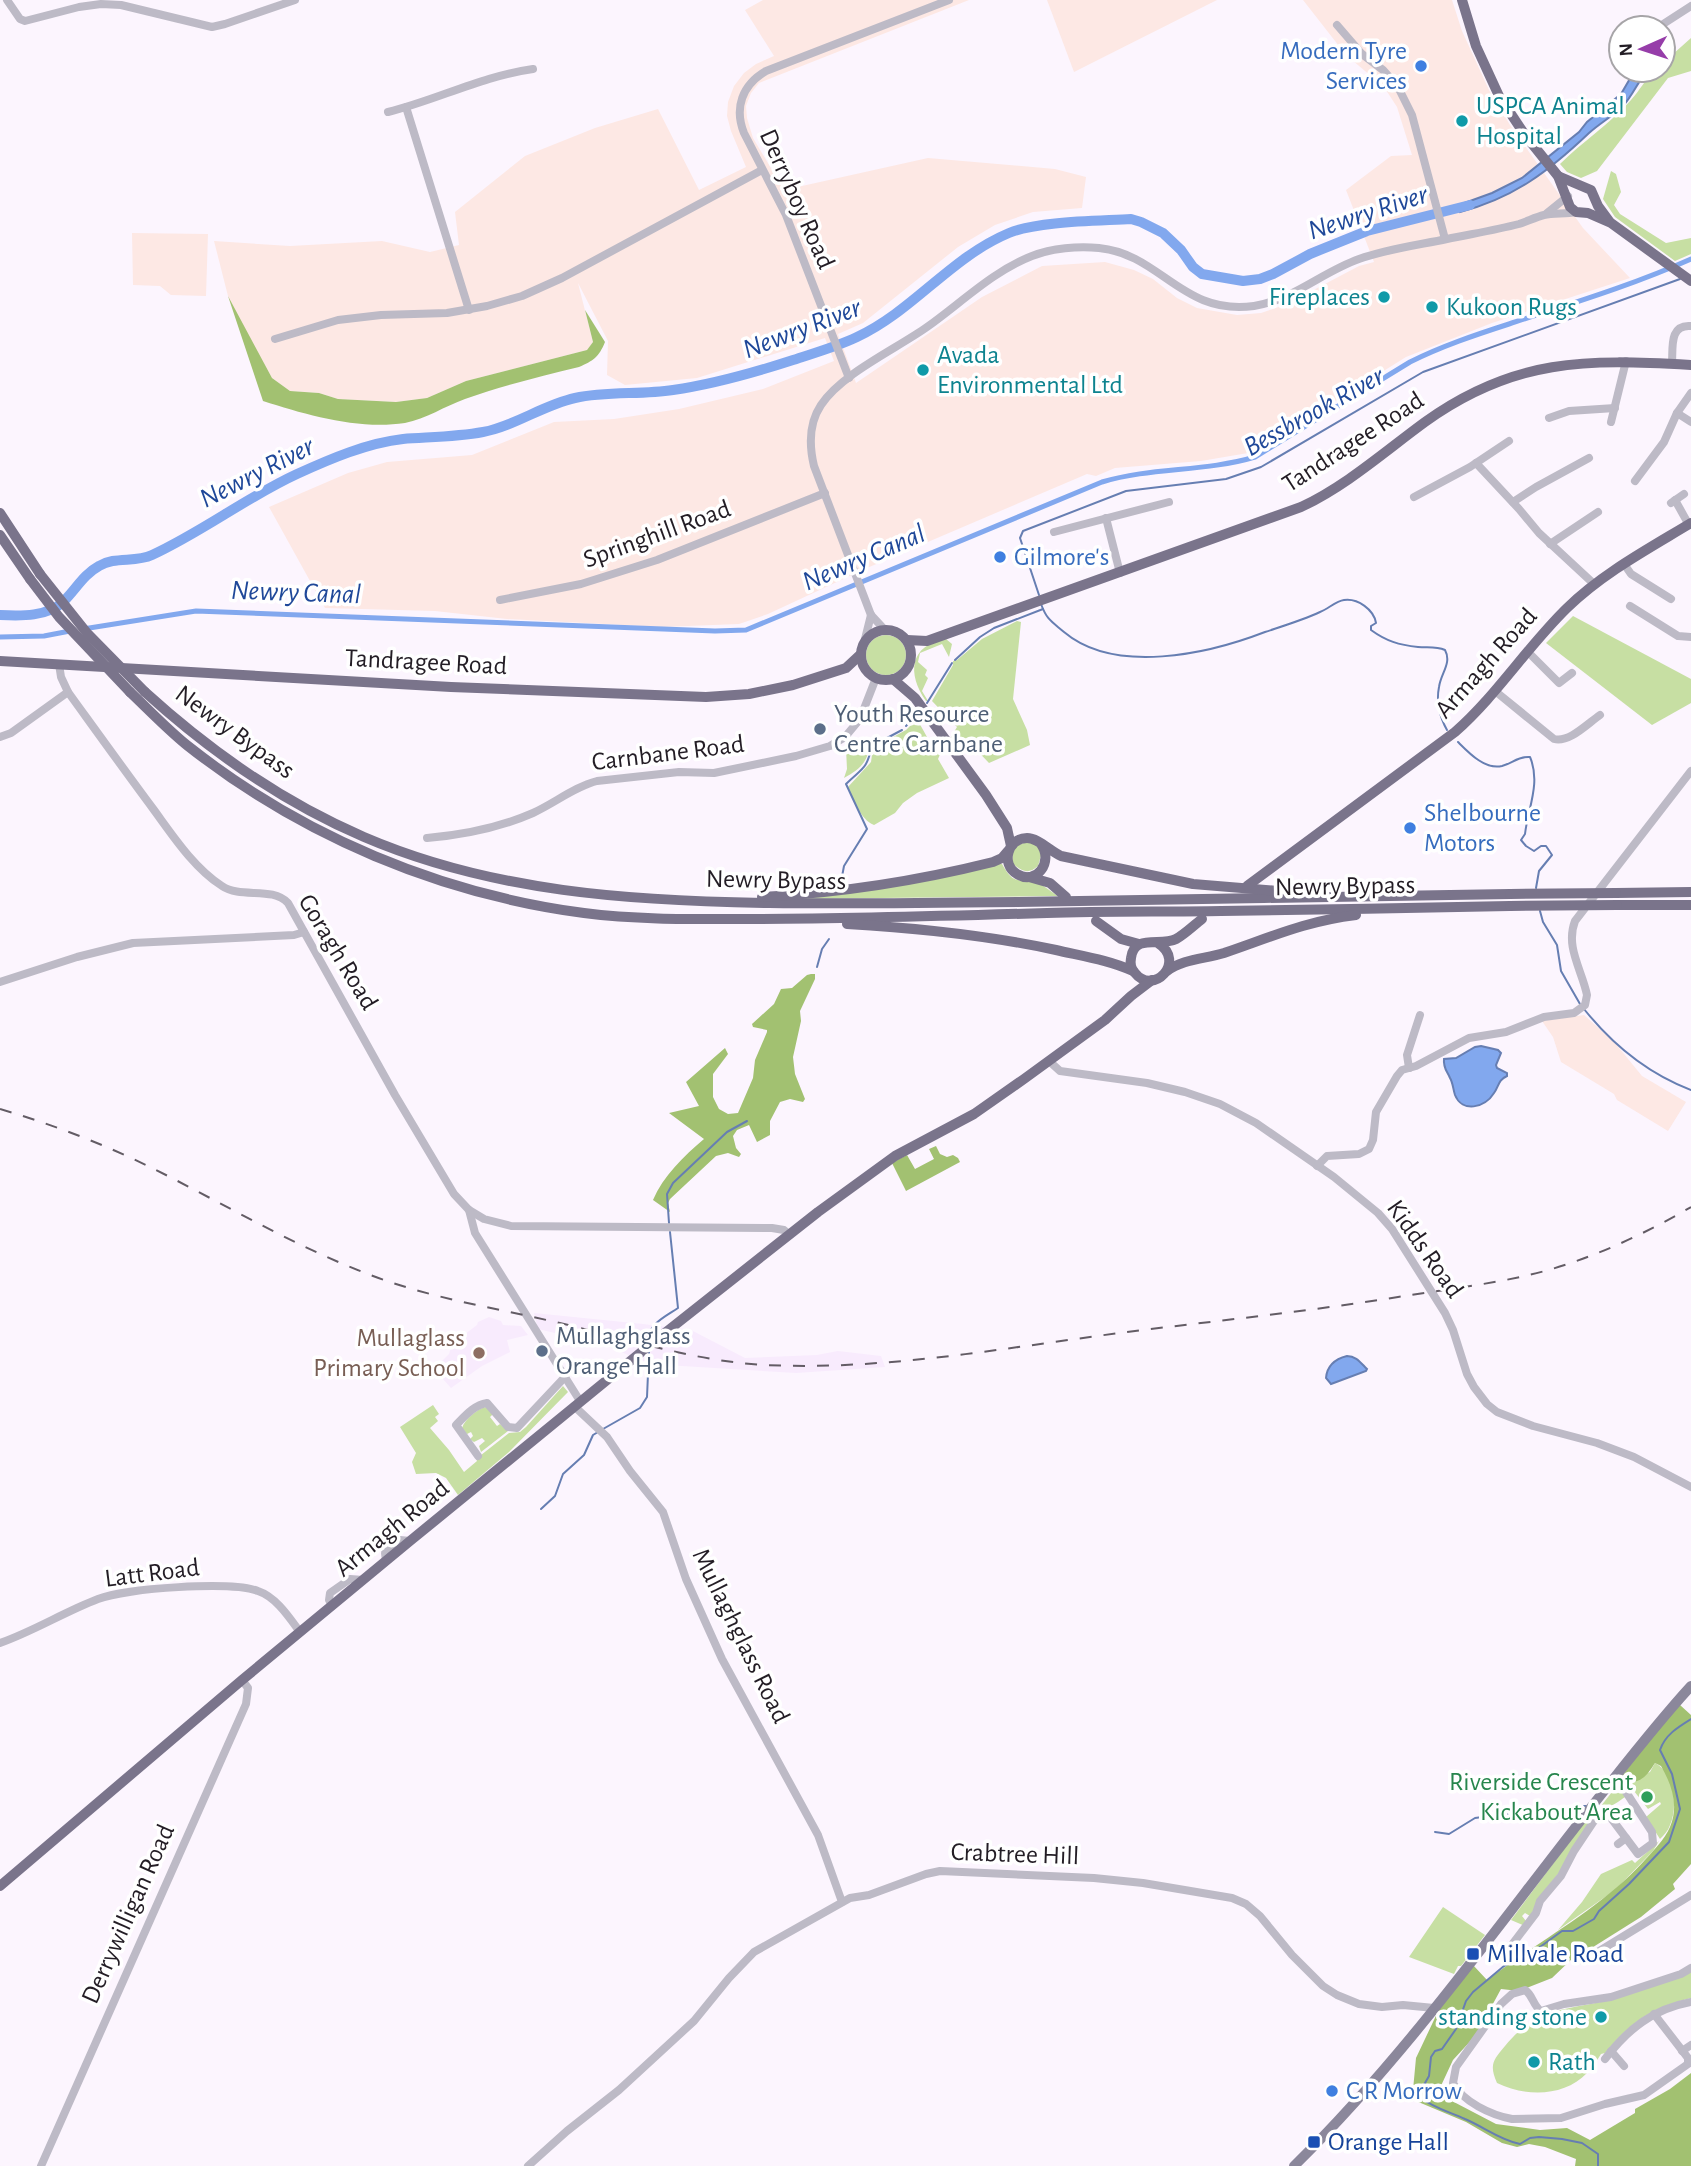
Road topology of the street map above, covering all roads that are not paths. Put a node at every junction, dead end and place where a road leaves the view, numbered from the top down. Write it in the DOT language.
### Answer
graph roads {
  1 [pos="7,0"];
  2 [pos="295,0"];
  3 [pos="949,0"];
  4 [pos="1462,0"];
  5 [pos="1337,25"];
  6 [pos="533,69"];
  7 [pos="406,107"];
  8 [pos="388,112"];
  9 [pos="762,170"];
  10 [pos="1557,173"];
  11 [pos="1580,186"];
  12 [pos="1567,196"];
  13 [pos="1595,201"];
  14 [pos="1580,212"];
  15 [pos="1544,215"];
  16 [pos="1611,223"];
  17 [pos="1446,239"];
  18 [pos="1691,280"];
  19 [pos="470,310"];
  20 [pos="1691,326"];
  21 [pos="275,339"];
  22 [pos="1626,361"];
  23 [pos="1672,363"];
  24 [pos="1691,365"];
  25 [pos="849,377"];
  26 [pos="1691,393"];
  27 [pos="1615,408"];
  28 [pos="1677,413"];
  29 [pos="1549,418"];
  30 [pos="1611,422"];
  31 [pos="1691,422"];
  32 [pos="1509,440"];
  33 [pos="1589,458"];
  34 [pos="1476,463"];
  35 [pos="1635,481"];
  36 [pos="825,493"];
  37 [pos="1684,494"];
  38 [pos="1414,497"];
  39 [pos="1169,502"];
  40 [pos="1513,502"];
  41 [pos="1598,512"];
  42 [pos="0,513"];
  43 [pos="1106,518"];
  44 [pos="1690,524"];
  45 [pos="1054,533"];
  46 [pos="0,535"];
  47 [pos="1549,544"];
  48 [pos="1623,564"];
  49 [pos="1119,573"];
  50 [pos="35,576"];
  51 [pos="1594,584"];
  52 [pos="1671,599"];
  53 [pos="500,600"];
  54 [pos="1630,606"];
  55 [pos="870,615"];
  56 [pos="884,629"];
  57 [pos="1691,637"];
  58 [pos="865,639"];
  59 [pos="907,640"];
  60 [pos="927,641"];
  61 [pos="1528,652"];
  62 [pos="911,653"];
  63 [pos="860,655"];
  64 [pos="0,661"];
  65 [pos="59,664"];
  66 [pos="909,666"];
  67 [pos="846,668"];
  68 [pos="1572,673"];
  69 [pos="873,676"];
  70 [pos="892,679"];
  71 [pos="1495,691"];
  72 [pos="68,692"];
  73 [pos="915,698"];
  74 [pos="1600,715"];
  75 [pos="0,737"];
  76 [pos="1691,771"];
  77 [pos="1007,828"];
  78 [pos="1025,838"];
  79 [pos="433,841"];
  80 [pos="1041,844"];
  81 [pos="1009,849"];
  82 [pos="1046,861"];
  83 [pos="1029,877"];
  84 [pos="1050,883"];
  85 [pos="1247,886"];
  86 [pos="1691,892"];
  87 [pos="1066,897"];
  88 [pos="1344,897"];
  89 [pos="1510,900"];
  90 [pos="685,901"];
  91 [pos="1691,905"];
  92 [pos="1404,908"];
  93 [pos="786,919"];
  94 [pos="1202,919"];
  95 [pos="1096,921"];
  96 [pos="304,932"];
  97 [pos="1121,939"];
  98 [pos="1176,939"];
  99 [pos="1158,943"];
  100 [pos="1139,944"];
  101 [pos="1170,958"];
  102 [pos="1133,969"];
  103 [pos="1167,971"];
  104 [pos="1152,980"];
  105 [pos="0,982"];
  106 [pos="1131,996"];
  107 [pos="1420,1014"];
  108 [pos="1049,1061"];
  109 [pos="1409,1068"];
  110 [pos="1317,1166"];
  111 [pos="469,1210"];
  112 [pos="790,1235"];
  113 [pos="564,1378"];
  114 [pos="577,1404"];
  115 [pos="482,1441"];
  116 [pos="1691,1487"];
  117 [pos="300,1632"];
  118 [pos="0,1643"];
  119 [pos="242,1680"];
  120 [pos="1691,1687"];
  121 [pos="1626,1792"];
  122 [pos="1592,1815"];
  123 [pos="1626,1838"];
  124 [pos="1618,1844"];
  125 [pos="0,1886"];
  126 [pos="1691,1895"];
  127 [pos="842,1902"];
  128 [pos="1508,1950"];
  129 [pos="1583,1961"];
  130 [pos="1691,1969"];
  131 [pos="1691,2002"];
  132 [pos="1434,2008"];
  133 [pos="1654,2014"];
  134 [pos="1691,2045"];
  135 [pos="1611,2051"];
  136 [pos="1682,2051"];
  137 [pos="1605,2059"];
  138 [pos="1624,2066"];
  139 [pos="41,2166"];
  140 [pos="528,2166"];
  141 [pos="1294,2166"];
  1 -- 2 [label="street"];
  3 -- 9 [label="street, Derryboy Road"];
  4 -- 10 [label="highway"];
  5 -- 17 [label="street"];
  6 -- 7 [label="street"];
  7 -- 8 [label="street"];
  7 -- 19 [label="street"];
  9 -- 19 [label="street"];
  9 -- 25 [label="street, Derryboy Road"];
  10 -- 11 [label="highway"];
  10 -- 12 [label="highway"];
  11 -- 12 [label="highway"];
  11 -- 13 [label="highway"];
  12 -- 14 [label="highway"];
  12 -- 15 [label="street"];
  13 -- 14 [label="highway"];
  13 -- 16 [label="highway"];
  14 -- 15 [label="street"];
  14 -- 16 [label="highway"];
  15 -- 17 [label="street"];
  16 -- 18 [label="highway"];
  17 -- 25 [label="street"];
  19 -- 21 [label="street"];
  20 -- 23 [label="street"];
  22 -- 23 [label="highway, Tandragee Road"];
  22 -- 27 [label="street"];
  22 -- 49 [label="highway, Tandragee Road"];
  23 -- 24 [label="highway, Tandragee Road"];
  25 -- 36 [label="street"];
  26 -- 28 [label="street"];
  27 -- 29 [label="street"];
  27 -- 30 [label="street"];
  28 -- 31 [label="street"];
  28 -- 35 [label="street"];
  32 -- 34 [label="street"];
  33 -- 40 [label="street"];
  34 -- 38 [label="street"];
  34 -- 40 [label="street"];
  36 -- 53 [label="street, Springhill Road"];
  36 -- 55 [label="street"];
  37 -- 44 [label="street"];
  39 -- 43 [label="street"];
  40 -- 47 [label="street"];
  41 -- 47 [label="street"];
  42 -- 50 [label="highway, Newry Bypass"];
  43 -- 45 [label="street"];
  43 -- 49 [label="street"];
  44 -- 48 [label="highway, Armagh Road"];
  46 -- 50 [label="highway, Newry Bypass"];
  47 -- 51 [label="street"];
  48 -- 51 [label="highway, Armagh Road"];
  48 -- 52 [label="street"];
  49 -- 60 [label="highway, Tandragee Road"];
  50 -- 90 [label="highway, Newry Bypass, bridge"];
  50 -- 93 [label="highway, Newry Bypass, bridge"];
  51 -- 61 [label="highway, Armagh Road"];
  54 -- 57 [label="street"];
  55 -- 56 [label="street"];
  55 -- 58 [label="street"];
  56 -- 58 [label="highway"];
  56 -- 59 [label="highway"];
  58 -- 63 [label="highway"];
  59 -- 60 [label="highway, Tandragee Road"];
  59 -- 62 [label="highway"];
  60 -- 62 [label="highway, Tandragee Road"];
  61 -- 68 [label="street"];
  61 -- 71 [label="highway, Armagh Road"];
  62 -- 66 [label="highway"];
  63 -- 67 [label="highway, Tandragee Road"];
  63 -- 69 [label="highway"];
  64 -- 65 [label="highway, Tandragee Road"];
  65 -- 67 [label="highway, Tandragee Road"];
  65 -- 72 [label="street, Goragh Road"];
  66 -- 70 [label="highway"];
  66 -- 73 [label="highway"];
  67 -- 69 [label="highway"];
  69 -- 70 [label="highway"];
  69 -- 79 [label="street, Carnbane Road"];
  70 -- 73 [label="highway"];
  71 -- 74 [label="street"];
  71 -- 85 [label="highway, Armagh Road"];
  72 -- 75 [label="street"];
  72 -- 96 [label="street, Goragh Road"];
  73 -- 77 [label="highway"];
  76 -- 109 [label="street"];
  77 -- 78 [label="highway"];
  77 -- 81 [label="highway"];
  78 -- 80 [label="highway"];
  78 -- 81 [label="highway"];
  80 -- 82 [label="highway"];
  80 -- 88 [label="highway"];
  81 -- 83 [label="highway"];
  81 -- 90 [label="highway"];
  82 -- 83 [label="highway"];
  82 -- 84 [label="highway"];
  83 -- 84 [label="highway"];
  84 -- 87 [label="highway"];
  86 -- 89 [label="highway, Newry Bypass, bridge"];
  88 -- 89 [label="highway, Newry Bypass"];
  88 -- 90 [label="highway, Newry Bypass"];
  89 -- 91 [label="highway, Newry Bypass, bridge"];
  89 -- 92 [label="highway, Newry Bypass"];
  92 -- 93 [label="highway, Newry Bypass"];
  92 -- 103 [label="highway"];
  93 -- 102 [label="highway"];
  94 -- 98 [label="highway"];
  95 -- 97 [label="highway"];
  96 -- 105 [label="street"];
  96 -- 111 [label="street, Goragh Road"];
  97 -- 100 [label="highway"];
  97 -- 102 [label="highway"];
  98 -- 99 [label="highway"];
  98 -- 101 [label="highway"];
  99 -- 100 [label="highway"];
  99 -- 101 [label="highway"];
  100 -- 102 [label="highway"];
  101 -- 103 [label="highway"];
  102 -- 104 [label="highway"];
  102 -- 106 [label="highway"];
  103 -- 104 [label="highway"];
  104 -- 106 [label="highway, Armagh Road"];
  106 -- 108 [label="highway, Armagh Road"];
  107 -- 109 [label="street"];
  108 -- 110 [label="street, Kidds Road"];
  108 -- 112 [label="highway, Armagh Road"];
  109 -- 110 [label="street"];
  110 -- 116 [label="street, Kidds Road"];
  111 -- 112 [label="street, Goragh Road"];
  111 -- 113 [label="street, Goragh Road"];
  112 -- 114 [label="highway, Armagh Road"];
  113 -- 114 [label="street, Goragh Road"];
  113 -- 115 [label="street"];
  114 -- 117 [label="highway, Armagh Road"];
  114 -- 127 [label="street, Mullaghglass Road"];
  117 -- 118 [label="street, Latt Road"];
  117 -- 119 [label="highway, Armagh Road"];
  119 -- 125 [label="highway, Armagh Road"];
  119 -- 139 [label="street, Derrywilligan Road"];
  120 -- 122 [label="main road"];
  121 -- 123 [label="street"];
  122 -- 123 [label="street"];
  122 -- 128 [label="street"];
  122 -- 132 [label="main road"];
  123 -- 124 [label="street"];
  126 -- 129 [label="street"];
  127 -- 132 [label="street, Crabtree Hill"];
  127 -- 140 [label="street, Crabtree Hill"];
  130 -- 136 [label="street"];
  131 -- 133 [label="street"];
  132 -- 141 [label="main road"];
  133 -- 135 [label="street"];
  133 -- 136 [label="street"];
  134 -- 136 [label="street"];
  135 -- 137 [label="street"];
  135 -- 138 [label="street"];
}
